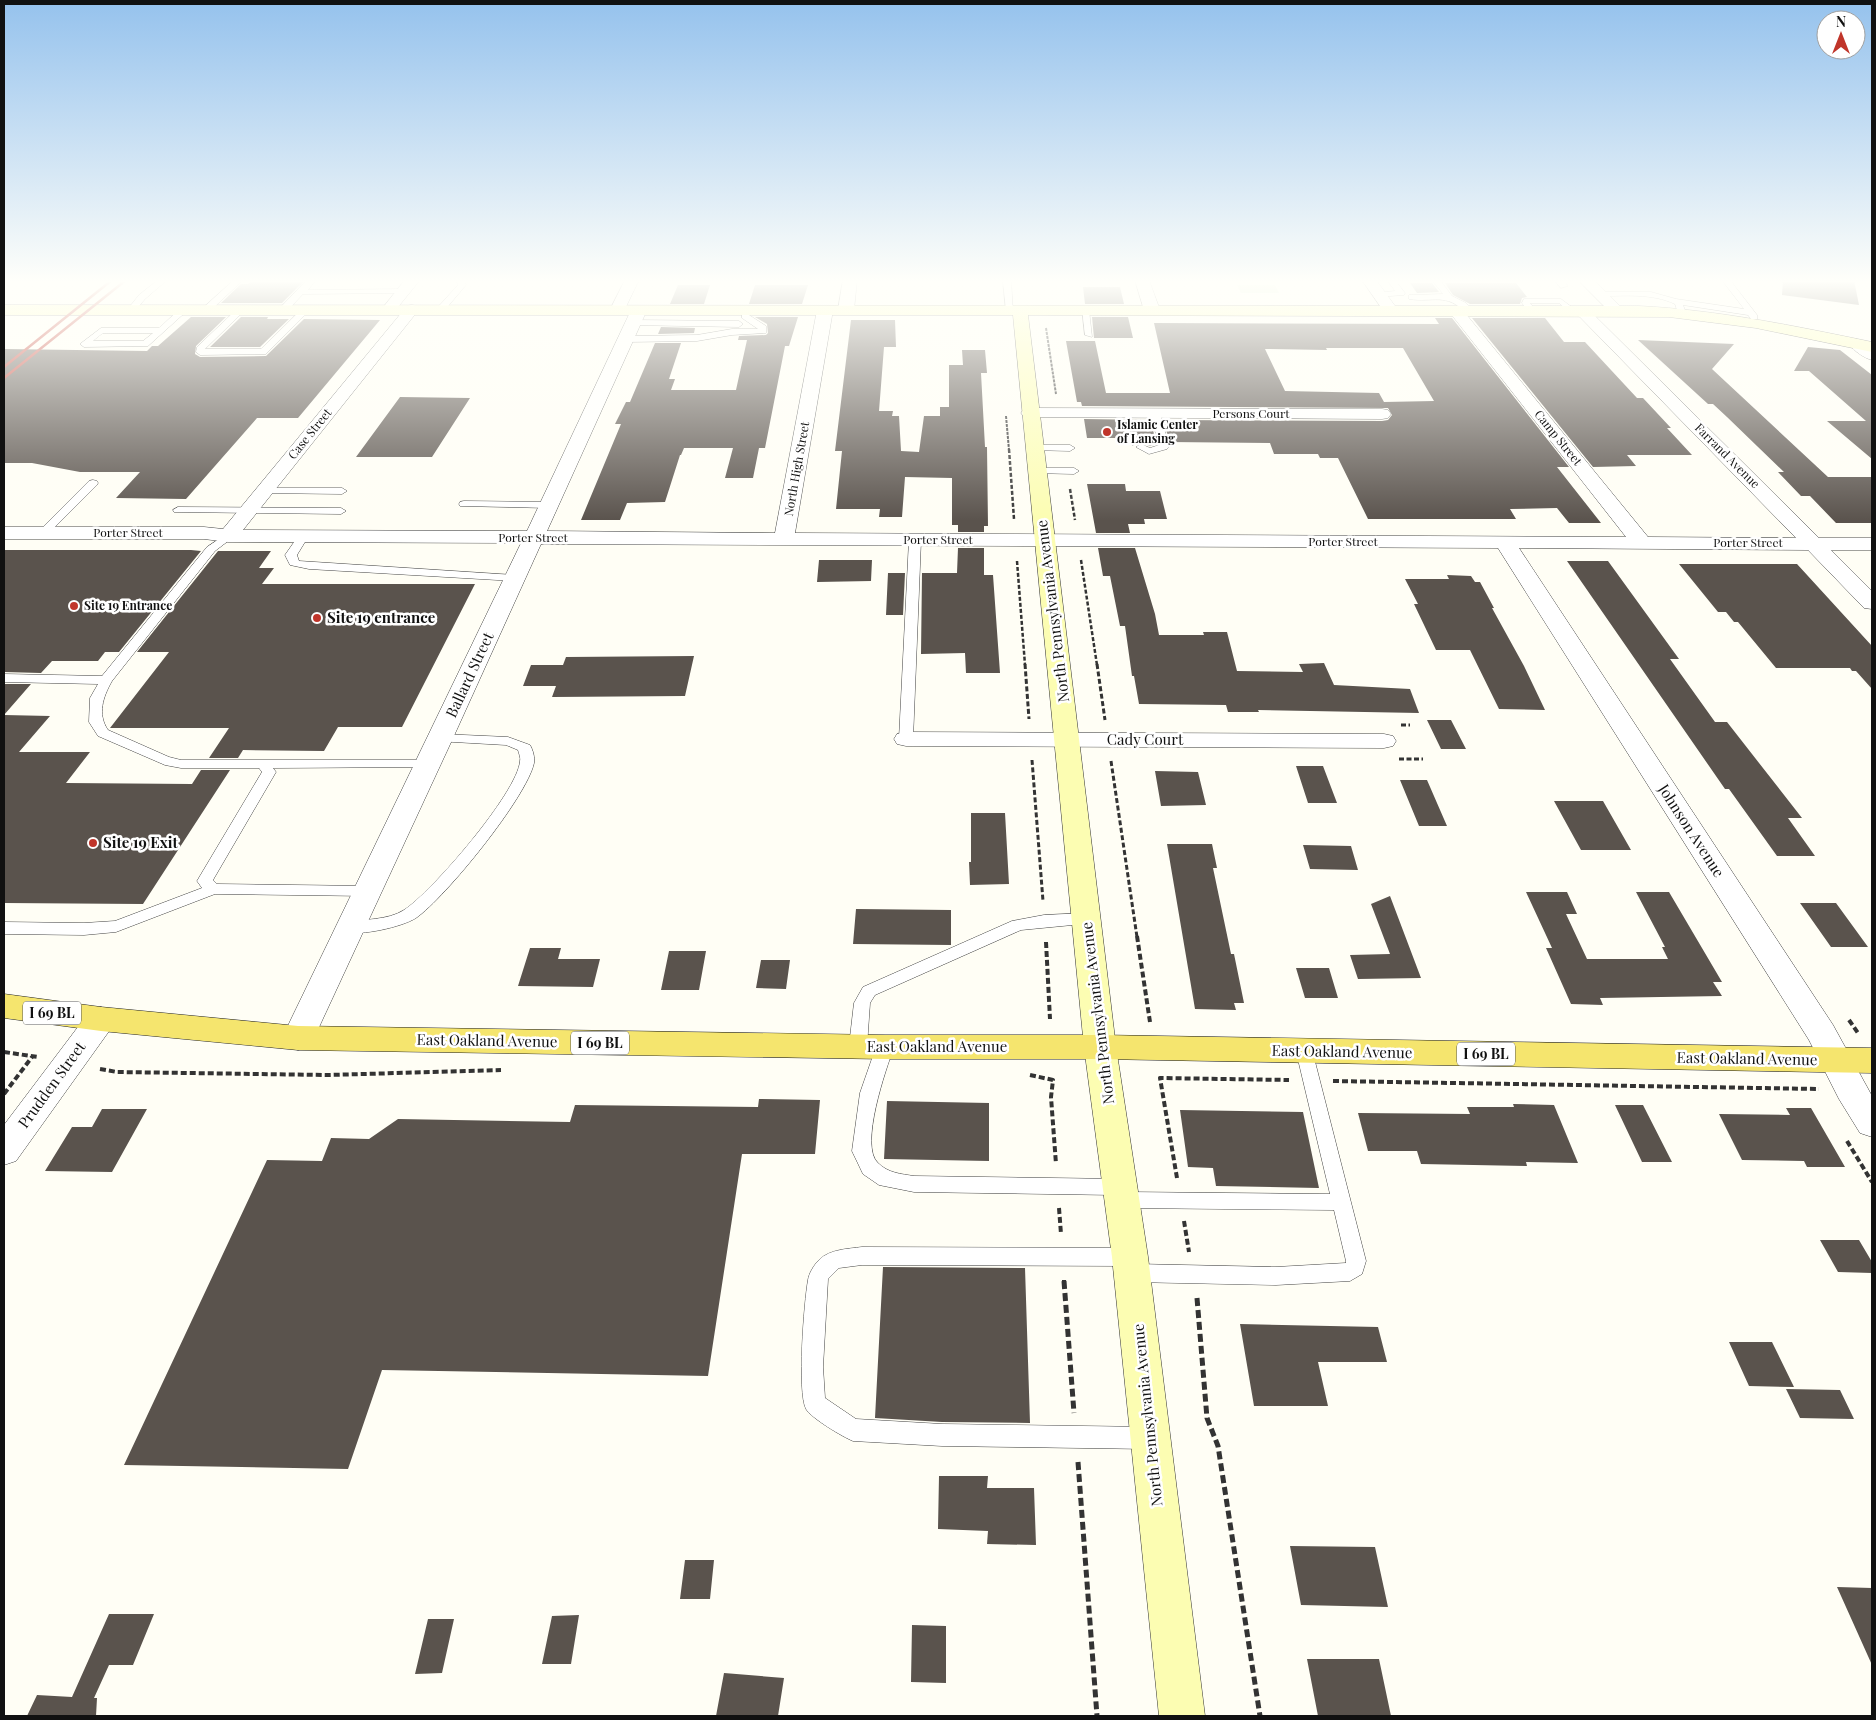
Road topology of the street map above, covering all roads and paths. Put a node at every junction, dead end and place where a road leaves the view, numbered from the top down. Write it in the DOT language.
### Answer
graph roads {
  1 [pos="370,360"];
  2 [pos="616,360"];
  3 [pos="816,360"];
  4 [pos="1022,360"];
  5 [pos="1051,360"];
  6 [pos="1500,360"];
  7 [pos="1628,360"];
  8 [pos="1030,413"];
  9 [pos="1059,413"];
  10 [pos="1155,413"];
  11 [pos="1006,414"];
  12 [pos="1382,414"];
  13 [pos="1141,447"];
  14 [pos="1034,448"];
  15 [pos="1070,448"];
  16 [pos="1036,471"];
  17 [pos="1071,471"];
  18 [pos="94,484"];
  19 [pos="264,491"];
  20 [pos="342,491"];
  21 [pos="464,504"];
  22 [pos="549,505"];
  23 [pos="178,510"];
  24 [pos="248,511"];
  25 [pos="341,511"];
  26 [pos="4,533"];
  27 [pos="43,533"];
  28 [pos="228,536"];
  29 [pos="303,537"];
  30 [pos="533,538"];
  31 [pos="784,540"];
  32 [pos="914,540"];
  33 [pos="1015,540"];
  34 [pos="1045,540"];
  35 [pos="1078,541"];
  36 [pos="1505,543"];
  37 [pos="1642,543"];
  38 [pos="1814,544"];
  39 [pos="1872,544"];
  40 [pos="515,578"];
  41 [pos="1872,602"];
  42 [pos="4,678"];
  43 [pos="106,680"];
  44 [pos="441,738"];
  45 [pos="906,739"];
  46 [pos="1031,740"];
  47 [pos="1068,740"];
  48 [pos="1108,740"];
  49 [pos="1384,741"];
  50 [pos="429,763"];
  51 [pos="263,764"];
  52 [pos="213,889"];
  53 [pos="368,891"];
  54 [pos="1044,920"];
  55 [pos="1087,920"];
  56 [pos="4,928"];
  57 [pos="351,928"];
  58 [pos="4,1006"];
  59 [pos="101,1019"];
  60 [pos="1044,1020"];
  61 [pos="1150,1025"];
  62 [pos="298,1038"];
  63 [pos="872,1046"];
  64 [pos="1100,1047"];
  65 [pos="1305,1051"];
  66 [pos="4,1052"];
  67 [pos="32,1056"];
  68 [pos="1837,1061"];
  69 [pos="1872,1061"];
  70 [pos="69,1063"];
  71 [pos="508,1069"];
  72 [pos="1022,1075"];
  73 [pos="4,1094"];
  74 [pos="1872,1123"];
  75 [pos="4,1151"];
  76 [pos="1058,1187"];
  77 [pos="1121,1194"];
  78 [pos="1340,1202"];
  79 [pos="1063,1257"];
  80 [pos="1131,1265"];
  81 [pos="1076,1437"];
  82 [pos="1150,1438"];
  83 [pos="1097,1716"];
  84 [pos="1182,1716"];
  1 -- 19 [label="street, Case Street"];
  2 -- 22 [label="street, Ballard Street"];
  3 -- 31 [label="street, North High Street"];
  4 -- 8 [label="street, North Pennsylvania Avenue"];
  5 -- 9 [label="path"];
  6 -- 37 [label="street, Camp Street"];
  7 -- 38 [label="street, Farrand Avenue"];
  8 -- 9 [label="street, Persons Court"];
  8 -- 14 [label="street, North Pennsylvania Avenue"];
  9 -- 10 [label="street, Persons Court"];
  10 -- 12 [label="street, Persons Court"];
  10 -- 13 [label="lane"];
  11 -- 33 [label="path"];
  14 -- 15 [label="lane"];
  14 -- 16 [label="street, North Pennsylvania Avenue"];
  16 -- 17 [label="lane"];
  16 -- 34 [label="street, North Pennsylvania Avenue"];
  17 -- 35 [label="path"];
  18 -- 27 [label="lane"];
  19 -- 20 [label="lane"];
  19 -- 24 [label="street, Case Street"];
  21 -- 22 [label="lane"];
  22 -- 30 [label="street, Ballard Street"];
  23 -- 24 [label="lane"];
  24 -- 25 [label="lane"];
  24 -- 28 [label="street, Case Street"];
  26 -- 27 [label="street, Porter Street"];
  27 -- 28 [label="street, Porter Street"];
  28 -- 29 [label="street, Porter Street"];
  28 -- 43 [label="lane"];
  29 -- 30 [label="street, Porter Street"];
  29 -- 40 [label="lane"];
  30 -- 31 [label="street, Porter Street"];
  30 -- 40 [label="street, Ballard Street"];
  31 -- 32 [label="street, Porter Street"];
  32 -- 33 [label="street, Porter Street"];
  32 -- 45 [label="lane"];
  33 -- 34 [label="street, Porter Street"];
  33 -- 46 [label="path"];
  34 -- 35 [label="street, Porter Street"];
  34 -- 47 [label="street, North Pennsylvania Avenue"];
  35 -- 36 [label="street, Porter Street"];
  35 -- 48 [label="path"];
  36 -- 37 [label="street, Porter Street"];
  36 -- 68 [label="street, Johnson Avenue"];
  37 -- 38 [label="street, Porter Street"];
  38 -- 39 [label="street, Porter Street"];
  38 -- 41 [label="street, Farrand Avenue"];
  40 -- 44 [label="street, Ballard Street"];
  42 -- 43 [label="lane"];
  43 -- 51 [label="lane"];
  44 -- 50 [label="street, Ballard Street"];
  44 -- 57 [label="lane"];
  45 -- 46 [label="street, Cady Court"];
  46 -- 47 [label="street, Cady Court"];
  46 -- 54 [label="path"];
  47 -- 48 [label="street, Cady Court"];
  47 -- 55 [label="street, North Pennsylvania Avenue"];
  48 -- 49 [label="street, Cady Court"];
  48 -- 61 [label="path"];
  50 -- 51 [label="lane"];
  50 -- 53 [label="street, Ballard Street"];
  51 -- 52 [label="lane"];
  52 -- 53 [label="lane"];
  52 -- 56 [label="lane"];
  53 -- 57 [label="street, Ballard Street"];
  54 -- 55 [label="lane"];
  54 -- 60 [label="path"];
  54 -- 63 [label="lane"];
  55 -- 64 [label="street, North Pennsylvania Avenue"];
  57 -- 62 [label="street, Ballard Street"];
  58 -- 59 [label="main road, East Oakland Avenue / I 69 BL"];
  59 -- 62 [label="main road, East Oakland Avenue / I 69 BL"];
  59 -- 70 [label="street, Prudden Street"];
  62 -- 63 [label="main road, East Oakland Avenue / I 69 BL"];
  63 -- 64 [label="main road, East Oakland Avenue / I 69 BL"];
  63 -- 76 [label="lane"];
  64 -- 65 [label="main road, East Oakland Avenue / I 69 BL"];
  64 -- 77 [label="street, North Pennsylvania Avenue"];
  65 -- 68 [label="main road, East Oakland Avenue / I 69 BL"];
  65 -- 78 [label="lane"];
  66 -- 67 [label="path"];
  67 -- 70 [label="path"];
  67 -- 73 [label="path"];
  68 -- 69 [label="main road, East Oakland Avenue / I 69 BL"];
  68 -- 74 [label="street, Johnson Avenue"];
  70 -- 71 [label="path"];
  70 -- 75 [label="street, Prudden Street"];
  72 -- 76 [label="path"];
  76 -- 77 [label="lane"];
  76 -- 79 [label="path"];
  77 -- 78 [label="lane"];
  77 -- 80 [label="street, North Pennsylvania Avenue"];
  78 -- 80 [label="lane"];
  79 -- 80 [label="lane"];
  79 -- 81 [label="path"];
  79 -- 81 [label="lane"];
  80 -- 82 [label="street, North Pennsylvania Avenue"];
  81 -- 82 [label="lane"];
  81 -- 83 [label="path"];
  82 -- 84 [label="street, North Pennsylvania Avenue"];
}
